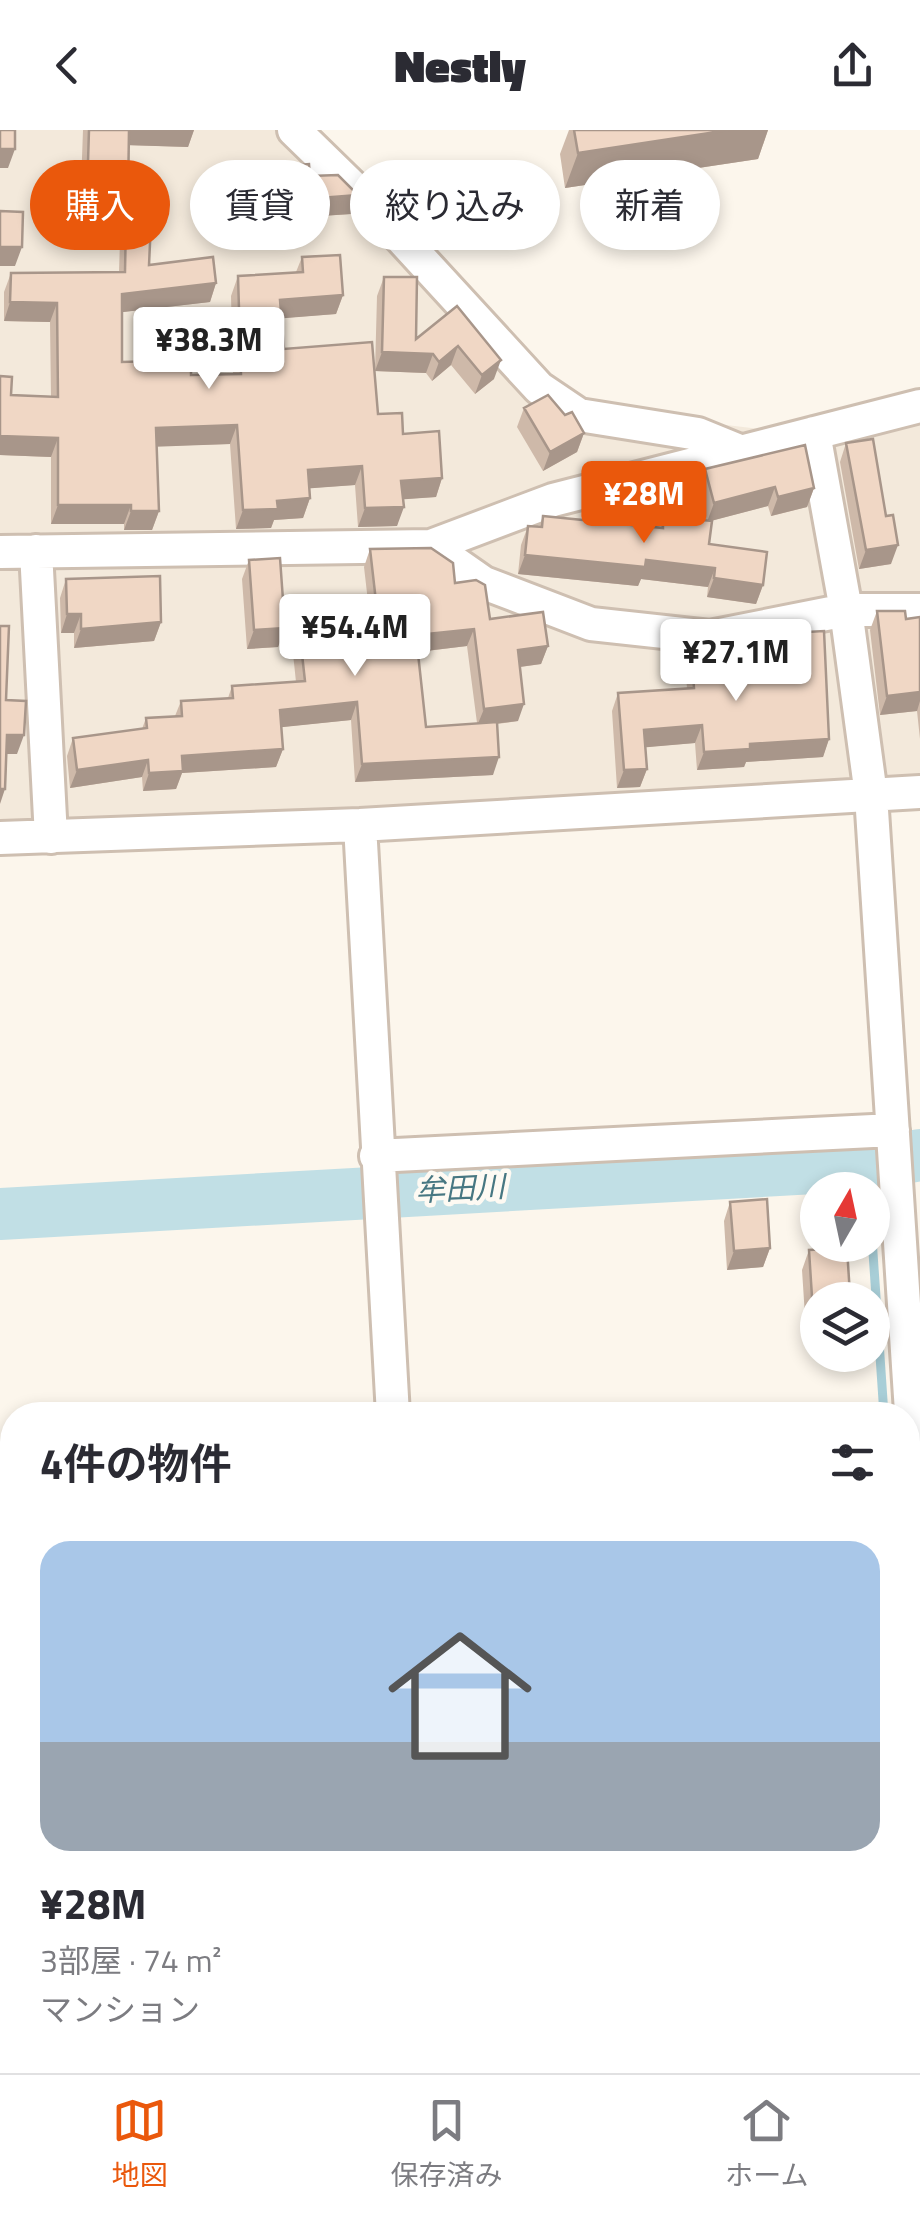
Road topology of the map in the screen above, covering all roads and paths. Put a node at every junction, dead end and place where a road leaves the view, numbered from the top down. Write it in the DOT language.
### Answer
graph roads {
  1 [pos="294,130"];
  2 [pos="920,406"];
  3 [pos="814,433"];
  4 [pos="742,452"];
  5 [pos="431,546"];
  6 [pos="36,551"];
  7 [pos="0,552"];
  8 [pos="846,610"];
  9 [pos="920,610"];
  10 [pos="920,792"];
  11 [pos="870,795"];
  12 [pos="360,825"];
  13 [pos="51,837"];
  14 [pos="0,838"];
  15 [pos="894,1134"];
  16 [pos="376,1161"];
  17 [pos="392,1402"];
  18 [pos="911,1402"];
  1 -- 4 [label="street"];
  2 -- 3 [label="street"];
  3 -- 4 [label="street"];
  3 -- 8 [label="street"];
  4 -- 5 [label="street"];
  5 -- 6 [label="street"];
  5 -- 8 [label="street"];
  6 -- 7 [label="street"];
  6 -- 13 [label="street"];
  8 -- 9 [label="street"];
  8 -- 11 [label="street"];
  10 -- 11 [label="street"];
  11 -- 12 [label="street"];
  11 -- 15 [label="street"];
  12 -- 13 [label="street"];
  12 -- 16 [label="street"];
  13 -- 14 [label="street"];
  15 -- 16 [label="street"];
  15 -- 18 [label="street"];
  16 -- 17 [label="street"];
}
